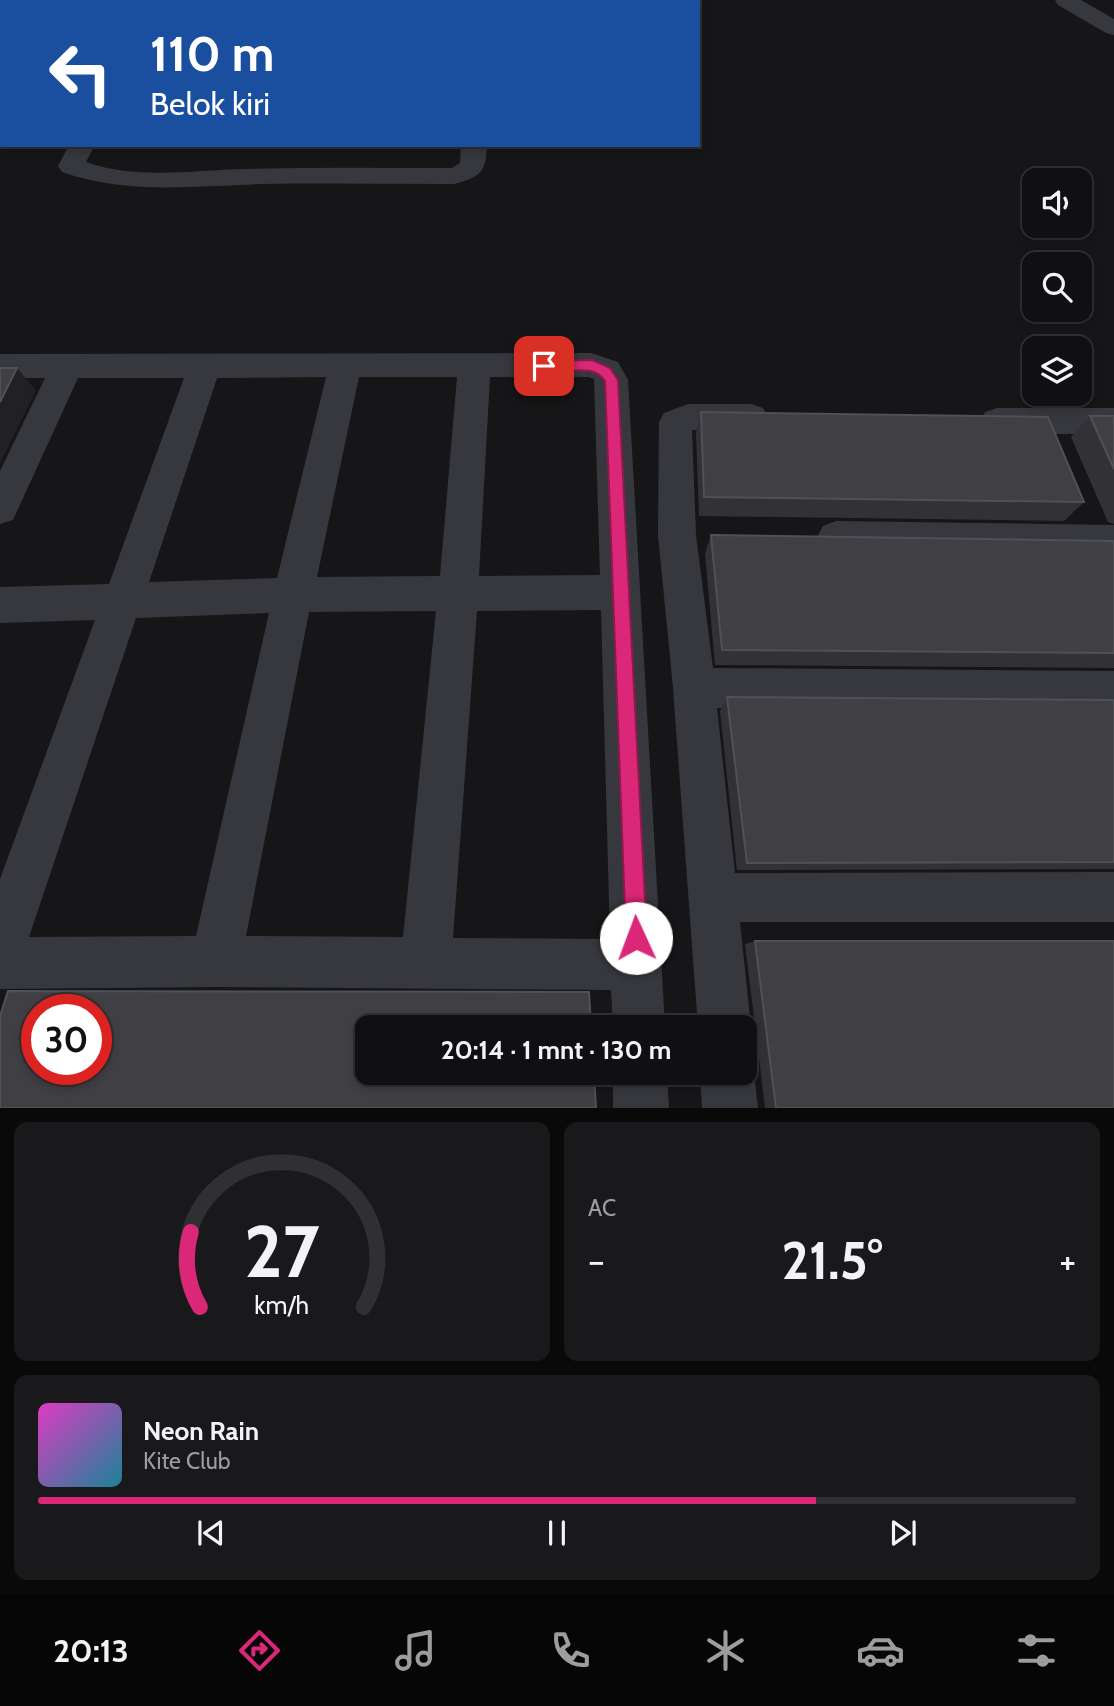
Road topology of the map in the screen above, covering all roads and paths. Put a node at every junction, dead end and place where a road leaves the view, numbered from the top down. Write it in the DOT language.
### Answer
graph roads {
  1 [pos="1066,0"];
  2 [pos="1114,28"];
  3 [pos="81,147"];
  4 [pos="474,147"];
  5 [pos="0,366"];
  6 [pos="67,366"];
  7 [pos="205,366"];
  8 [pos="474,366"];
  9 [pos="345,368"];
  10 [pos="784,418"];
  11 [pos="962,420"];
  12 [pos="1044,421"];
  13 [pos="1114,421"];
  14 [pos="1059,457"];
  15 [pos="1079,505"];
  16 [pos="0,509"];
  17 [pos="802,537"];
  18 [pos="1104,540"];
  19 [pos="622,592"];
  20 [pos="458,594"];
  21 [pos="293,595"];
  22 [pos="123,599"];
  23 [pos="0,605"];
  24 [pos="695,688"];
  25 [pos="1114,691"];
  26 [pos="1114,897"];
  27 [pos="713,898"];
  28 [pos="0,948"];
  29 [pos="216,961"];
  30 [pos="0,963"];
  31 [pos="426,963"];
  32 [pos="637,965"];
  33 [pos="639,1015"];
  34 [pos="723,1015"];
  35 [pos="640,1085"];
  36 [pos="728,1085"];
  37 [pos="641,1108"];
  38 [pos="730,1108"];
  1 -- 2 [label="street"];
  3 -- 4 [label="street"];
  5 -- 6 [label="street"];
  6 -- 7 [label="street"];
  6 -- 16 [label="street"];
  7 -- 9 [label="street"];
  7 -- 22 [label="street"];
  8 -- 9 [label="street"];
  8 -- 19 [label="street"];
  8 -- 20 [label="street"];
  9 -- 21 [label="street"];
  10 -- 24 [label="street"];
  11 -- 12 [label="street"];
  12 -- 13 [label="street"];
  12 -- 14 [label="street"];
  15 -- 18 [label="street"];
  17 -- 18 [label="street"];
  19 -- 20 [label="street"];
  19 -- 32 [label="street"];
  20 -- 21 [label="street"];
  20 -- 31 [label="street"];
  21 -- 22 [label="street"];
  21 -- 29 [label="street"];
  22 -- 23 [label="street"];
  22 -- 28 [label="street"];
  24 -- 25 [label="street"];
  24 -- 27 [label="street"];
  26 -- 27 [label="street"];
  27 -- 34 [label="street"];
  29 -- 30 [label="street"];
  29 -- 31 [label="street"];
  31 -- 32 [label="street"];
  32 -- 33 [label="street"];
  35 -- 37 [label="street"];
  36 -- 38 [label="street"];
}
